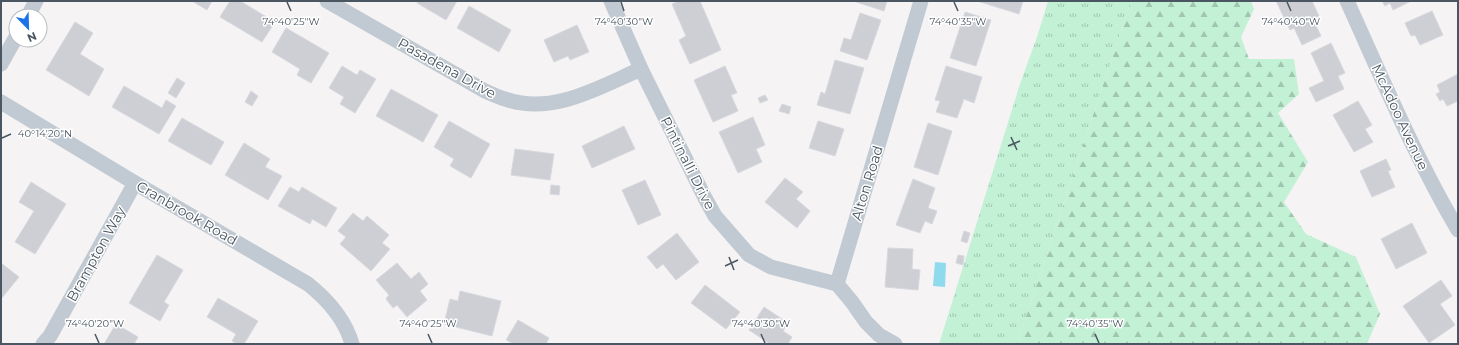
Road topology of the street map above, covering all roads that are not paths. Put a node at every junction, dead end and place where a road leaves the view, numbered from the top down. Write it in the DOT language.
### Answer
graph roads {
  1 [pos="327,1"];
  2 [pos="611,1"];
  3 [pos="921,1"];
  4 [pos="1347,1"];
  5 [pos="10,48"];
  6 [pos="1,64"];
  7 [pos="641,70"];
  8 [pos="1,102"];
  9 [pos="136,183"];
  10 [pos="1458,230"];
  11 [pos="836,284"];
  12 [pos="43,344"];
  13 [pos="352,344"];
  14 [pos="895,344"];
  1 -- 7 [label="street, Pasadena Drive"];
  2 -- 7 [label="street, Pintinalli Drive"];
  3 -- 11 [label="street, Alton Road"];
  4 -- 10 [label="street, McAdoo Avenue"];
  5 -- 6 [label="street"];
  7 -- 11 [label="street, Pintinalli Drive"];
  8 -- 9 [label="street, Cranbrook Road"];
  9 -- 12 [label="street, Brampton Way"];
  9 -- 13 [label="street, Cranbrook Road"];
  11 -- 14 [label="street"];
}
